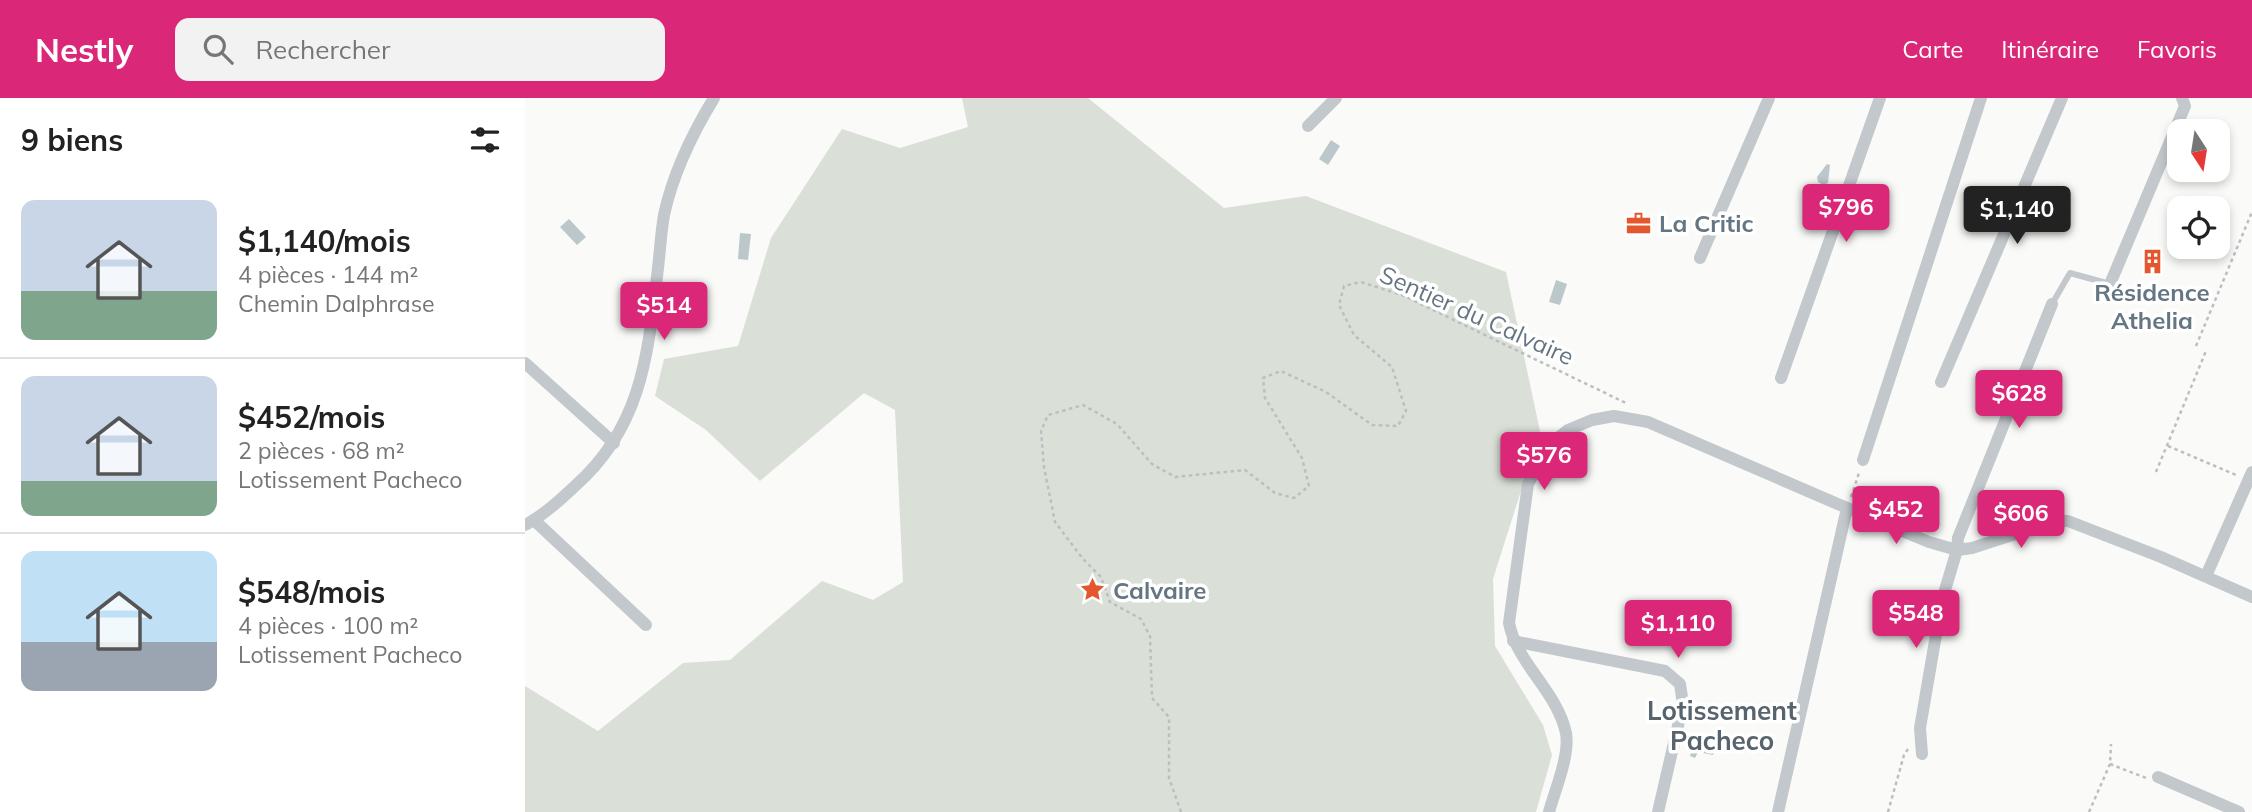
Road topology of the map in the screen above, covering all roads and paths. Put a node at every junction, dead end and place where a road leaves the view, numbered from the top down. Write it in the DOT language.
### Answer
graph roads {
  1 [pos="714,98"];
  2 [pos="1336,98"];
  3 [pos="1769,98"];
  4 [pos="1880,98"];
  5 [pos="1981,98"];
  6 [pos="2062,98"];
  7 [pos="2182,98"];
  8 [pos="1308,126"];
  9 [pos="2252,212"];
  10 [pos="1700,258"];
  11 [pos="2110,284"];
  12 [pos="2052,304"];
  13 [pos="2196,346"];
  14 [pos="2206,351"];
  15 [pos="525,363"];
  16 [pos="1781,378"];
  17 [pos="1941,382"];
  18 [pos="1648,422"];
  19 [pos="614,443"];
  20 [pos="2167,446"];
  21 [pos="1863,460"];
  22 [pos="2156,472"];
  23 [pos="2250,477"];
  24 [pos="1847,508"];
  25 [pos="530,522"];
  26 [pos="1957,550"];
  27 [pos="2206,576"];
  28 [pos="2252,597"];
  29 [pos="646,625"];
  30 [pos="1513,641"];
  31 [pos="1920,728"];
  32 [pos="2111,744"];
  33 [pos="1922,754"];
  34 [pos="2110,764"];
  35 [pos="2158,777"];
  36 [pos="1181,812"];
  37 [pos="1549,812"];
  38 [pos="1658,812"];
  39 [pos="1778,812"];
  40 [pos="1888,812"];
  41 [pos="2089,812"];
  42 [pos="2239,812"];
  1 -- 19 [label="street"];
  2 -- 8 [label="street"];
  3 -- 10 [label="street"];
  4 -- 16 [label="street"];
  5 -- 21 [label="street"];
  6 -- 17 [label="street"];
  7 -- 11 [label="street"];
  9 -- 13 [label="path"];
  11 -- 12 [label="lane"];
  12 -- 26 [label="street"];
  14 -- 20 [label="path"];
  15 -- 19 [label="street"];
  18 -- 24 [label="street"];
  18 -- 30 [label="street"];
  18 -- 36 [label="path, Sentier du Calvaire"];
  19 -- 25 [label="street"];
  20 -- 22 [label="path"];
  20 -- 23 [label="path"];
  21 -- 24 [label="path"];
  23 -- 27 [label="street"];
  24 -- 26 [label="street"];
  24 -- 39 [label="street"];
  25 -- 29 [label="street"];
  26 -- 27 [label="street"];
  26 -- 31 [label="street"];
  27 -- 28 [label="street"];
  30 -- 37 [label="street"];
  30 -- 38 [label="street"];
  31 -- 33 [label="street"];
  31 -- 40 [label="path"];
  32 -- 34 [label="path"];
  34 -- 35 [label="path"];
  34 -- 41 [label="path"];
  35 -- 42 [label="street"];
}
